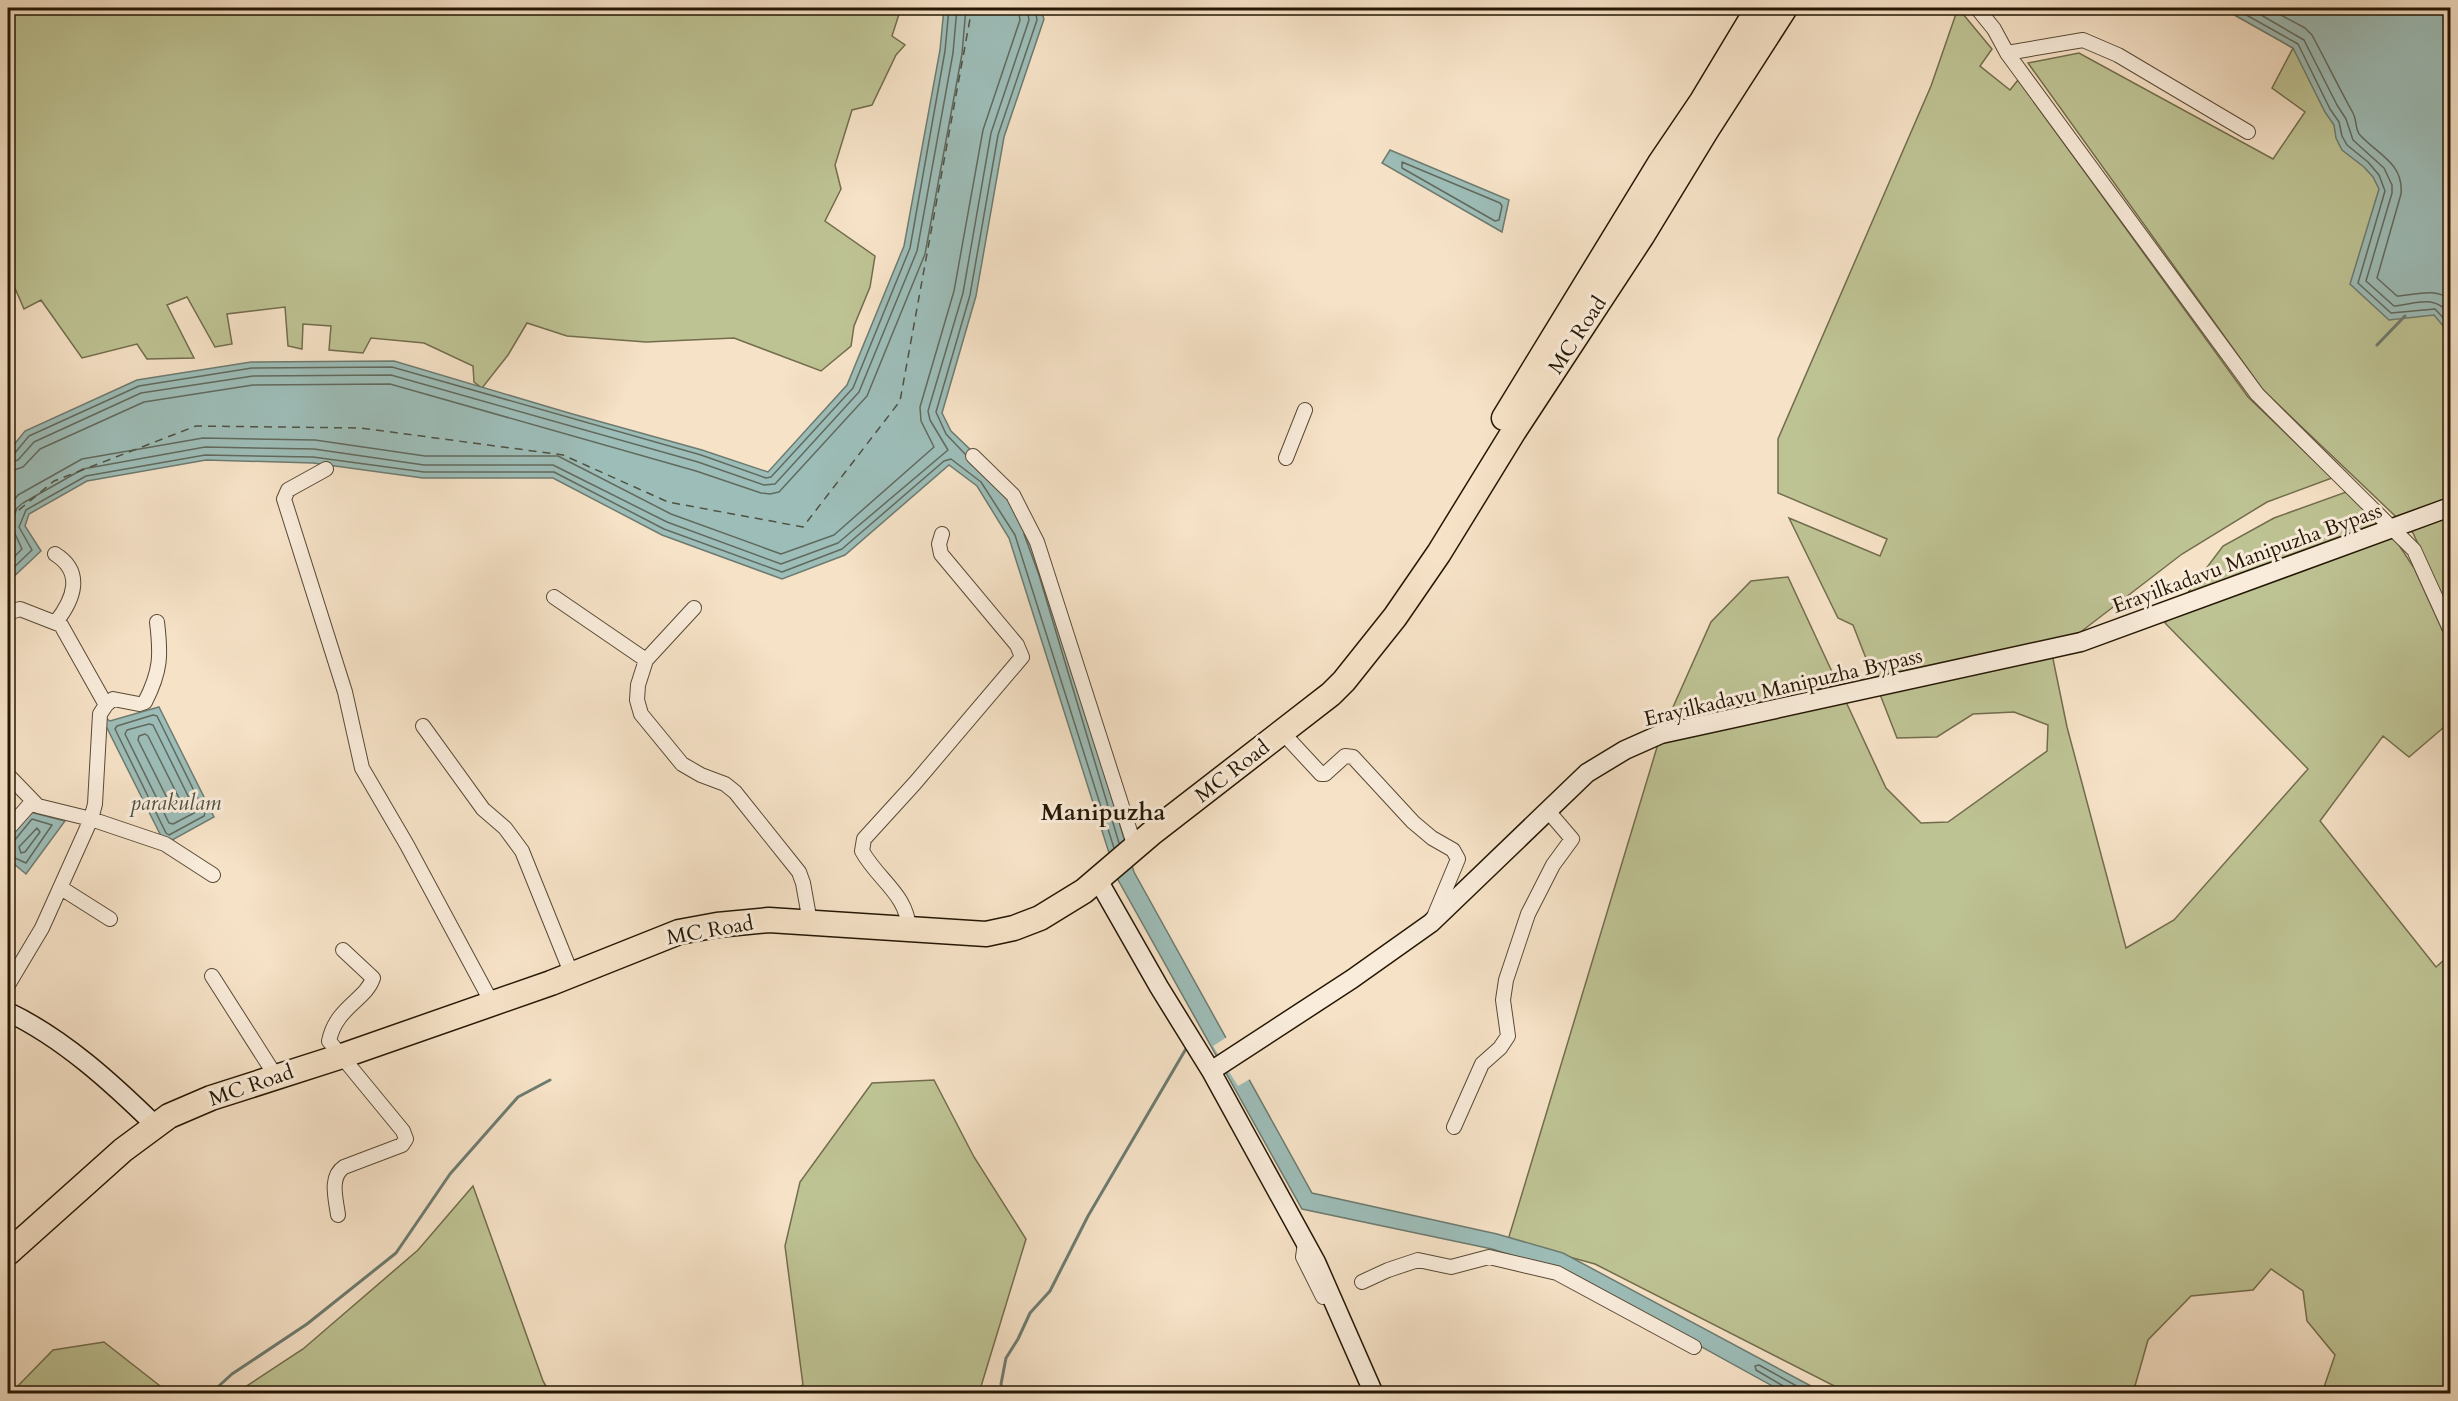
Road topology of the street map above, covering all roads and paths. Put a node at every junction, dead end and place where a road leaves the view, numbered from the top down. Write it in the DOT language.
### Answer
graph roads {
  1 [pos="1758,8"];
  2 [pos="1785,8"];
  3 [pos="1977,8"];
  4 [pos="2007,52"];
  5 [pos="2248,132"];
  6 [pos="1670,168"];
  7 [pos="1305,410"];
  8 [pos="973,456"];
  9 [pos="1286,458"];
  10 [pos="326,469"];
  11 [pos="2451,507"];
  12 [pos="2393,529"];
  13 [pos="942,534"];
  14 [pos="55,554"];
  15 [pos="554,597"];
  16 [pos="694,608"];
  17 [pos="8,614"];
  18 [pos="56,622"];
  19 [pos="157,622"];
  20 [pos="2451,629"];
  21 [pos="646,660"];
  22 [pos="106,705"];
  23 [pos="423,726"];
  24 [pos="1282,732"];
  25 [pos="8,775"];
  26 [pos="32,802"];
  27 [pos="1548,811"];
  28 [pos="91,819"];
  29 [pos="8,829"];
  30 [pos="1129,852"];
  31 [pos="213,875"];
  32 [pos="1098,880"];
  33 [pos="61,888"];
  34 [pos="110,919"];
  35 [pos="810,922"];
  36 [pos="1431,923"];
  37 [pos="909,929"];
  38 [pos="343,950"];
  39 [pos="572,975"];
  40 [pos="212,976"];
  41 [pos="8,985"];
  42 [pos="492,1003"];
  43 [pos="8,1012"];
  44 [pos="342,1056"];
  45 [pos="1211,1071"];
  46 [pos="274,1076"];
  47 [pos="155,1125"];
  48 [pos="1454,1127"];
  49 [pos="338,1215"];
  50 [pos="1305,1243"];
  51 [pos="8,1253"];
  52 [pos="1362,1282"];
  53 [pos="1694,1347"];
  54 [pos="1368,1394"];
  55 [pos="1374,1394"];
  1 -- 6 [label="highway, MC Road"];
  2 -- 6 [label="highway, MC Road"];
  3 -- 4 [label="street"];
  4 -- 5 [label="street"];
  4 -- 12 [label="street"];
  6 -- 24 [label="highway, MC Road"];
  7 -- 9 [label="street"];
  8 -- 30 [label="street"];
  10 -- 42 [label="street"];
  11 -- 12 [label="main road, Erayilkadavu Manipuzha Bypass"];
  12 -- 20 [label="street"];
  12 -- 27 [label="main road, Erayilkadavu Manipuzha Bypass"];
  13 -- 37 [label="street"];
  14 -- 18 [label="street"];
  15 -- 21 [label="street"];
  16 -- 21 [label="street"];
  17 -- 18 [label="street"];
  18 -- 22 [label="street"];
  19 -- 22 [label="street"];
  21 -- 35 [label="street"];
  22 -- 28 [label="street"];
  23 -- 39 [label="street"];
  24 -- 30 [label="highway, MC Road"];
  24 -- 36 [label="street"];
  25 -- 26 [label="street"];
  26 -- 28 [label="street"];
  26 -- 29 [label="street"];
  27 -- 36 [label="main road, Erayilkadavu Manipuzha Bypass"];
  27 -- 48 [label="street"];
  28 -- 31 [label="street"];
  28 -- 33 [label="street"];
  30 -- 32 [label="highway, MC Road"];
  32 -- 37 [label="highway, MC Road"];
  32 -- 45 [label="main road"];
  33 -- 34 [label="street"];
  33 -- 41 [label="street"];
  35 -- 37 [label="highway, MC Road"];
  35 -- 39 [label="highway, MC Road"];
  36 -- 45 [label="main road, Erayilkadavu Manipuzha Bypass"];
  38 -- 44 [label="street"];
  39 -- 42 [label="highway, MC Road"];
  40 -- 46 [label="street"];
  42 -- 44 [label="highway, MC Road"];
  43 -- 47 [label="main road"];
  44 -- 46 [label="highway, MC Road"];
  44 -- 49 [label="street"];
  45 -- 50 [label="main road"];
  46 -- 47 [label="highway, MC Road"];
  47 -- 51 [label="highway, MC Road"];
  50 -- 54 [label="street"];
  50 -- 55 [label="main road"];
  52 -- 53 [label="street"];
}
